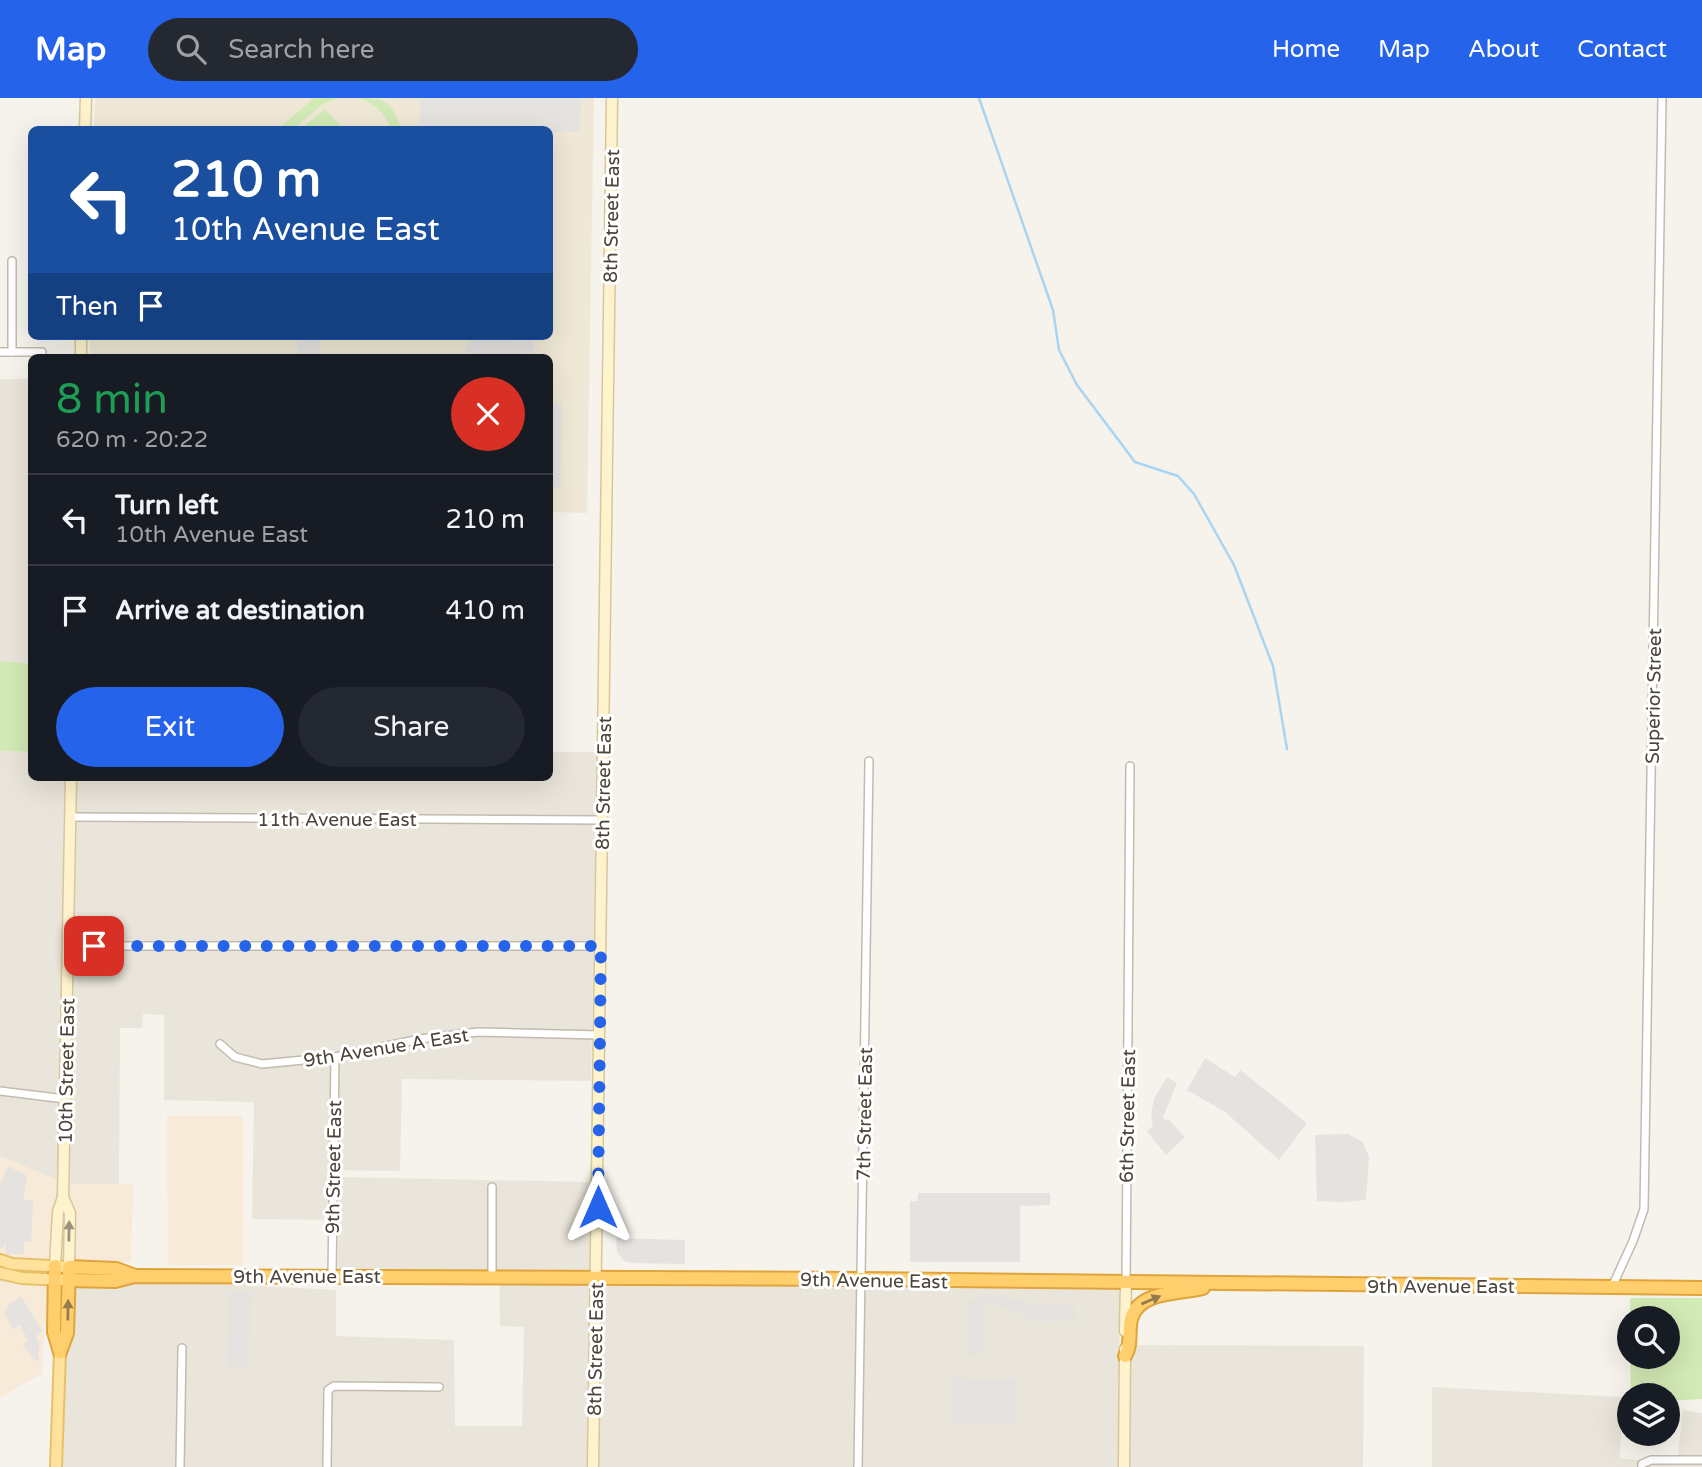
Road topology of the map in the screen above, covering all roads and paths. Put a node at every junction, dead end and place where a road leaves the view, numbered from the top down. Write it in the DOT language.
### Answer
graph roads {
  1 [pos="86,98"];
  2 [pos="612,98"];
  3 [pos="1662,98"];
  4 [pos="85,126"];
  5 [pos="12,261"];
  6 [pos="0,352"];
  7 [pos="12,352"];
  8 [pos="42,352"];
  9 [pos="869,761"];
  10 [pos="1130,766"];
  11 [pos="71,781"];
  12 [pos="71,817"];
  13 [pos="604,820"];
  14 [pos="67,946"];
  15 [pos="601,946"];
  16 [pos="599,1035"];
  17 [pos="220,1044"];
  18 [pos="335,1057"];
  19 [pos="0,1091"];
  20 [pos="65,1099"];
  21 [pos="492,1187"];
  22 [pos="0,1260"];
  23 [pos="62,1266"];
  24 [pos="0,1273"];
  25 [pos="135,1276"];
  26 [pos="331,1276"];
  27 [pos="492,1277"];
  28 [pos="597,1277"];
  29 [pos="862,1279"];
  30 [pos="62,1280"];
  31 [pos="1126,1282"];
  32 [pos="1217,1284"];
  33 [pos="1612,1287"];
  34 [pos="1702,1288"];
  35 [pos="182,1348"];
  36 [pos="60,1353"];
  37 [pos="1125,1356"];
  38 [pos="439,1387"];
  39 [pos="1702,1460"];
  40 [pos="1642,1466"];
  41 [pos="56,1467"];
  42 [pos="180,1467"];
  43 [pos="327,1467"];
  44 [pos="593,1467"];
  45 [pos="858,1467"];
  46 [pos="1124,1467"];
  1 -- 4 [label="main road"];
  2 -- 13 [label="main road, 8th Street East"];
  3 -- 33 [label="street, Superior Street"];
  5 -- 7 [label="street"];
  6 -- 7 [label="street"];
  7 -- 8 [label="street"];
  9 -- 29 [label="street, 7th Street East"];
  10 -- 31 [label="street, 6th Street East"];
  11 -- 12 [label="main road, 10th Street East"];
  12 -- 13 [label="street, 11th Avenue East"];
  12 -- 14 [label="main road, 10th Street East"];
  13 -- 15 [label="main road, 8th Street East"];
  14 -- 15 [label="street"];
  14 -- 20 [label="main road, 10th Street East"];
  15 -- 16 [label="main road, 8th Street East"];
  16 -- 18 [label="street, 9th Avenue A East"];
  16 -- 28 [label="main road, 8th Street East"];
  17 -- 18 [label="street, 9th Avenue A East"];
  18 -- 26 [label="street, 9th Street East"];
  19 -- 20 [label="street"];
  20 -- 23 [label="main road, 10th Street East"];
  21 -- 27 [label="street"];
  22 -- 23 [label="main road, 9th Avenue East"];
  23 -- 25 [label="highway, 9th Avenue East"];
  23 -- 30 [label="highway, 10th Street East"];
  24 -- 30 [label="main road, 9th Avenue East"];
  25 -- 26 [label="highway, 9th Avenue East"];
  25 -- 30 [label="highway, 9th Avenue East"];
  26 -- 27 [label="highway, 9th Avenue East"];
  27 -- 28 [label="highway, 9th Avenue East"];
  28 -- 29 [label="highway, 9th Avenue East"];
  28 -- 44 [label="main road, 8th Street East"];
  29 -- 31 [label="highway, 9th Avenue East"];
  29 -- 45 [label="street, 7th Street East"];
  30 -- 36 [label="highway, 10th Street East"];
  31 -- 32 [label="highway, 9th Avenue East"];
  31 -- 37 [label="main road, 6th Street East"];
  32 -- 33 [label="highway, 9th Avenue East"];
  37 -- 32 [label="highway, one-way"];
  33 -- 34 [label="highway, 9th Avenue East"];
  35 -- 42 [label="street"];
  36 -- 41 [label="main road, 10th Street East"];
  37 -- 46 [label="main road, 6th Street East"];
  38 -- 43 [label="street"];
  39 -- 40 [label="street"];
}
